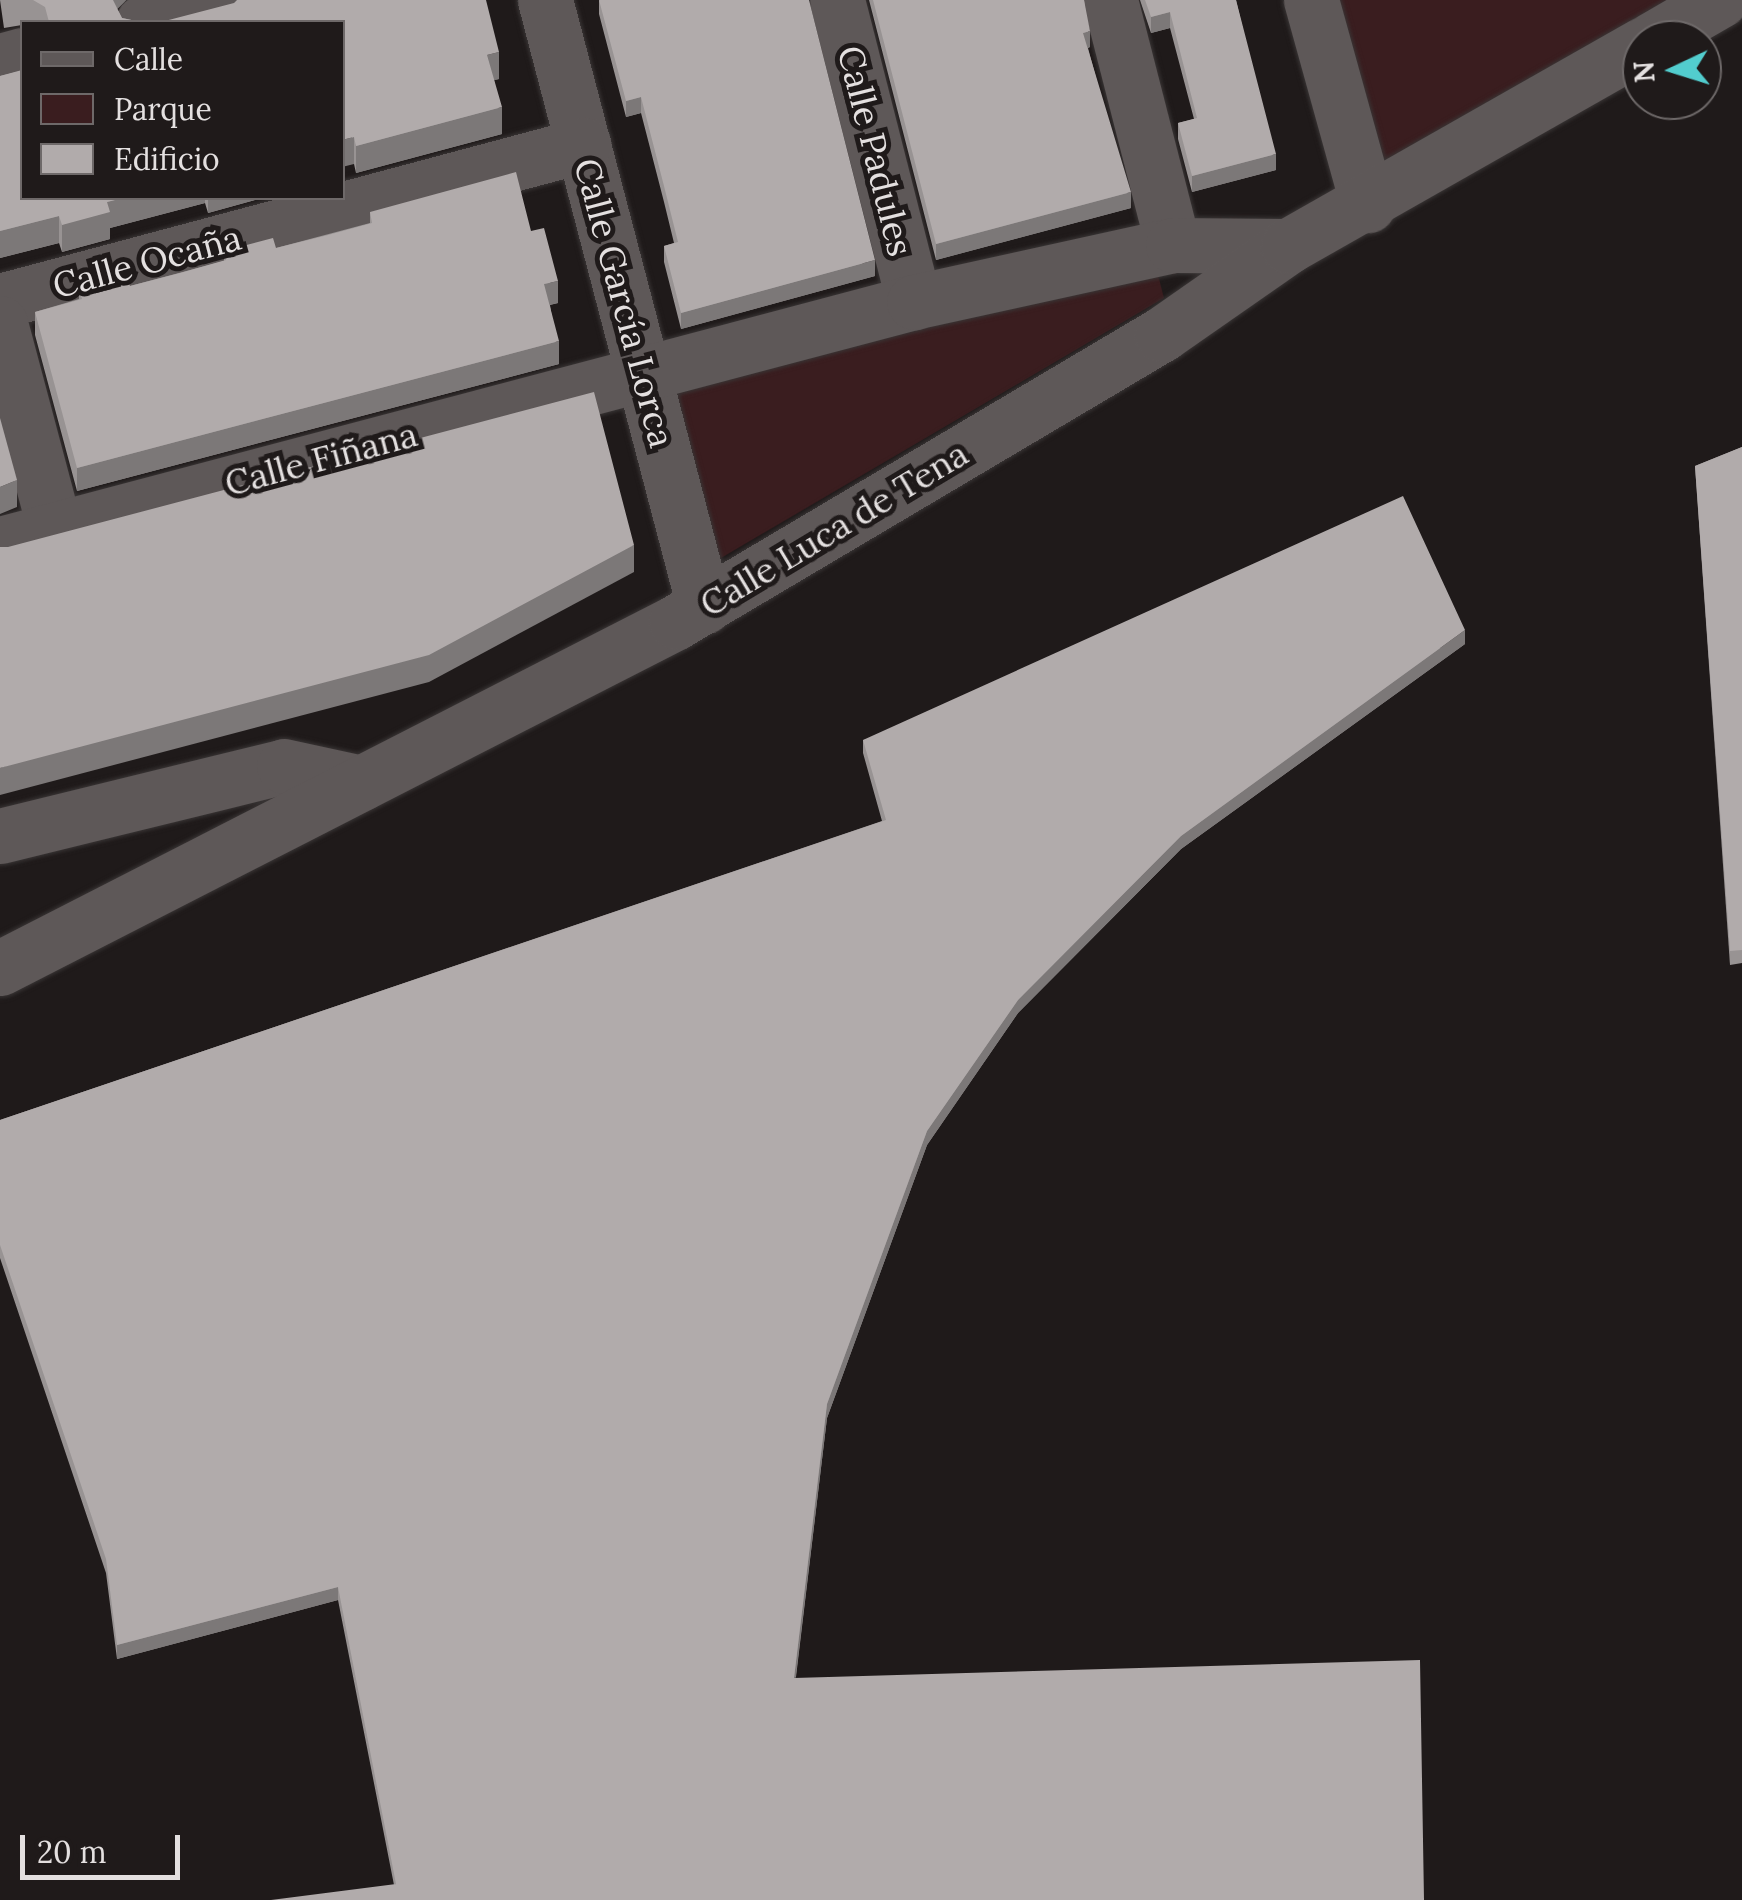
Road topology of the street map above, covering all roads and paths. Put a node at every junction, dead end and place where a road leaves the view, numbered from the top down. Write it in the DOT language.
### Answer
graph roads {
  1 [pos="225,0"];
  2 [pos="545,0"];
  3 [pos="837,0"];
  4 [pos="1110,0"];
  5 [pos="1311,0"];
  6 [pos="1720,0"];
  7 [pos="150,20"];
  8 [pos="1686,20"];
  9 [pos="1622,57"];
  10 [pos="583,145"];
  11 [pos="1368,205"];
  12 [pos="1173,244"];
  13 [pos="1288,246"];
  14 [pos="0,301"];
  15 [pos="914,302"];
  16 [pos="0,322"];
  17 [pos="642,373"];
  18 [pos="55,530"];
  19 [pos="0,544"];
  20 [pos="704,606"];
  21 [pos="361,783"];
  22 [pos="0,836"];
  23 [pos="0,968"];
  1 -- 7 [label="street"];
  2 -- 10 [label="street, Calle García Lorca"];
  3 -- 15 [label="street, Calle Padules"];
  4 -- 12 [label="street"];
  5 -- 11 [label="street"];
  6 -- 8 [label="street"];
  9 -- 11 [label="street, Calle Luca de Tena"];
  10 -- 14 [label="street, Calle Ocaña"];
  10 -- 17 [label="street, Calle García Lorca"];
  11 -- 13 [label="street, Calle Luca de Tena"];
  12 -- 13 [label="street, Calle Fiñana"];
  12 -- 15 [label="street, Calle Fiñana"];
  13 -- 20 [label="street, Calle Luca de Tena"];
  15 -- 17 [label="street, Calle Fiñana"];
  16 -- 18 [label="street"];
  17 -- 18 [label="street, Calle Fiñana"];
  17 -- 20 [label="street, Calle García Lorca"];
  18 -- 19 [label="street, Calle Fiñana"];
  20 -- 21 [label="street, Calle Luca de Tena"];
  21 -- 22 [label="street"];
  21 -- 23 [label="street, Calle Luca de Tena"];
}
